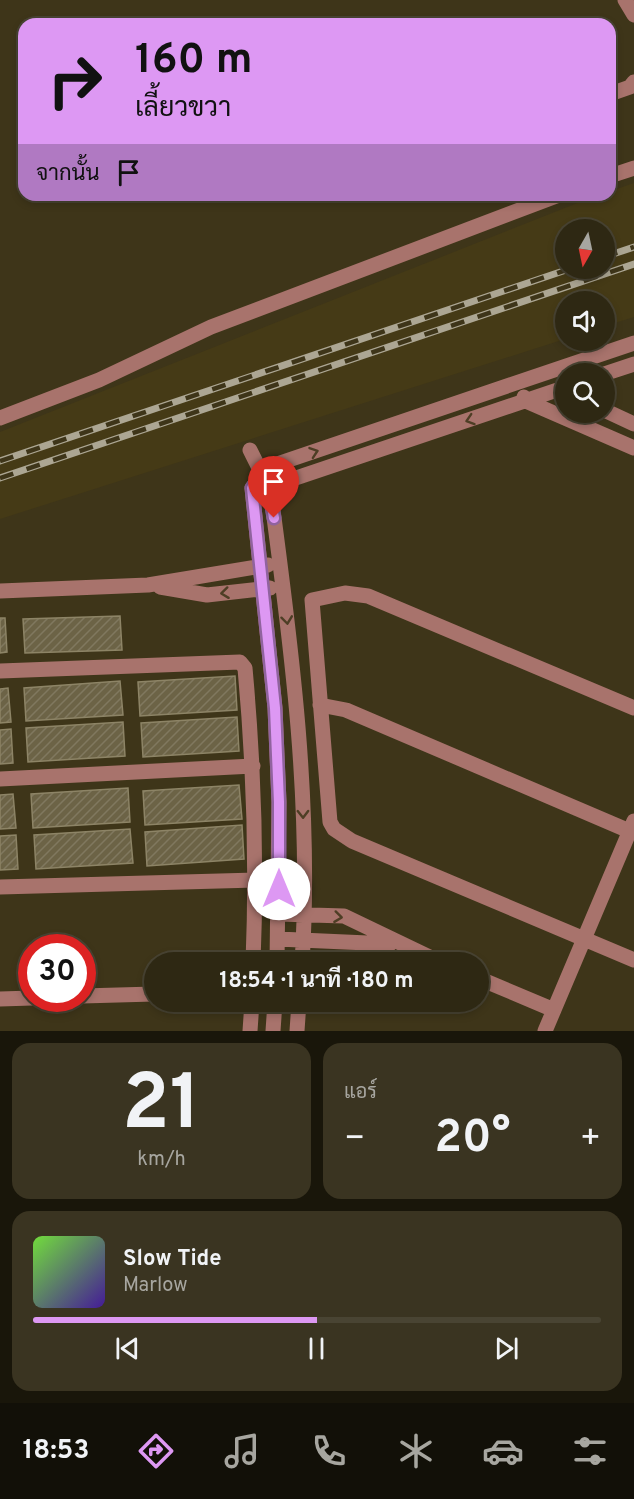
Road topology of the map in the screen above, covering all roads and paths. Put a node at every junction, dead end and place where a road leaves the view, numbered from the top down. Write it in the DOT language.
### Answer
graph roads {
  1 [pos="625,0"];
  2 [pos="634,15"];
  3 [pos="634,82"];
  4 [pos="616,92"];
  5 [pos="634,168"];
  6 [pos="616,174"];
  7 [pos="543,201"];
  8 [pos="634,343"];
  9 [pos="634,364"];
  10 [pos="615,370"];
  11 [pos="553,371"];
  12 [pos="555,374"];
  13 [pos="518,383"];
  14 [pos="555,392"];
  15 [pos="526,401"];
  16 [pos="615,415"];
  17 [pos="0,418"];
  18 [pos="634,424"];
  19 [pos="634,448"];
  20 [pos="250,450"];
  21 [pos="261,476"];
  22 [pos="272,489"];
  23 [pos="280,564"];
  24 [pos="259,566"];
  25 [pos="148,585"];
  26 [pos="283,586"];
  27 [pos="261,589"];
  28 [pos="0,591"];
  29 [pos="0,671"];
  30 [pos="320,705"];
  31 [pos="634,708"];
  32 [pos="253,766"];
  33 [pos="0,779"];
  34 [pos="633,828"];
  35 [pos="256,880"];
  36 [pos="0,887"];
  37 [pos="279,914"];
  38 [pos="305,915"];
  39 [pos="278,939"];
  40 [pos="303,939"];
  41 [pos="585,939"];
  42 [pos="399,945"];
  43 [pos="254,952"];
  44 [pos="277,952"];
  45 [pos="302,952"];
  46 [pos="416,952"];
  47 [pos="634,960"];
  48 [pos="489,983"];
  49 [pos="144,994"];
  50 [pos="96,996"];
  51 [pos="18,998"];
  52 [pos="0,999"];
  53 [pos="554,1010"];
  54 [pos="251,1012"];
  55 [pos="274,1012"];
  56 [pos="298,1012"];
  57 [pos="250,1031"];
  58 [pos="273,1031"];
  59 [pos="297,1031"];
  60 [pos="544,1031"];
  1 -- 2 [label="street"];
  3 -- 4 [label="street"];
  5 -- 6 [label="street"];
  7 -- 17 [label="street"];
  8 -- 11 [label="street"];
  9 -- 10 [label="street"];
  11 -- 12 [label="street"];
  11 -- 13 [label="street"];
  13 -- 15 [label="street"];
  21 -- 13 [label="street, one-way"];
  14 -- 15 [label="street"];
  15 -- 19 [label="street"];
  15 -- 22 [label="street, one-way"];
  16 -- 18 [label="street"];
  20 -- 21 [label="street"];
  21 -- 22 [label="street"];
  21 -- 24 [label="street"];
  22 -- 23 [label="street"];
  23 -- 24 [label="street"];
  23 -- 26 [label="street"];
  24 -- 25 [label="street"];
  24 -- 27 [label="street"];
  27 -- 25 [label="street, one-way"];
  25 -- 28 [label="street"];
  26 -- 27 [label="street"];
  26 -- 38 [label="street, one-way"];
  27 -- 37 [label="street"];
  29 -- 32 [label="street"];
  30 -- 31 [label="street"];
  30 -- 34 [label="street"];
  30 -- 41 [label="street"];
  32 -- 33 [label="street"];
  32 -- 35 [label="street"];
  34 -- 41 [label="street"];
  35 -- 36 [label="street"];
  35 -- 43 [label="street"];
  37 -- 38 [label="street"];
  37 -- 39 [label="street"];
  38 -- 40 [label="street"];
  38 -- 42 [label="street, one-way"];
  39 -- 40 [label="street"];
  39 -- 44 [label="street"];
  40 -- 42 [label="street"];
  40 -- 45 [label="street"];
  41 -- 47 [label="street"];
  41 -- 53 [label="street"];
  42 -- 46 [label="street"];
  48 -- 53 [label="street"];
  49 -- 50 [label="street"];
  51 -- 52 [label="street"];
  53 -- 60 [label="street"];
  54 -- 57 [label="street"];
  55 -- 58 [label="street"];
  56 -- 59 [label="street"];
}
